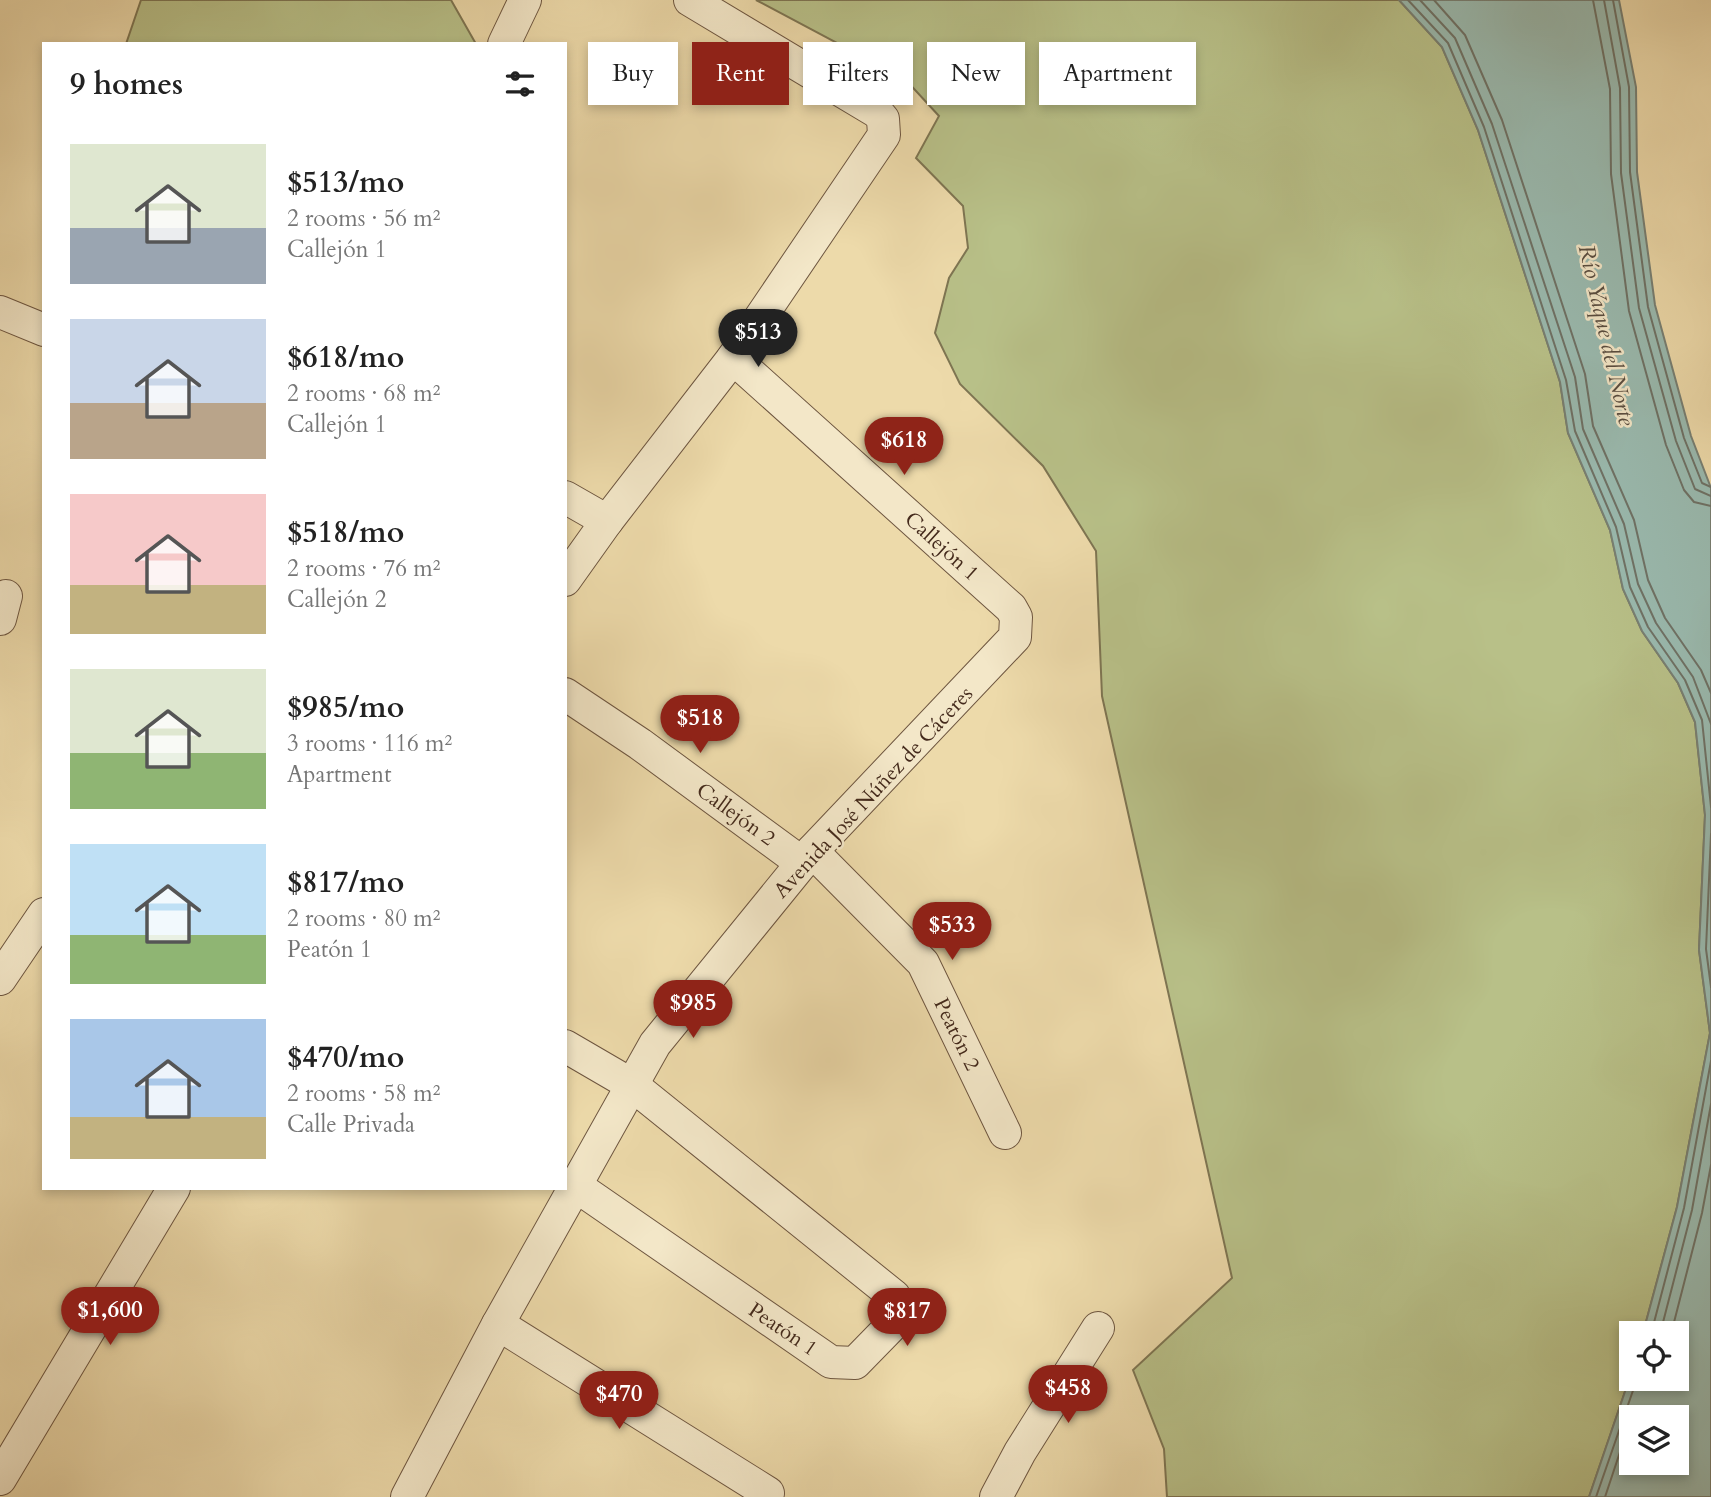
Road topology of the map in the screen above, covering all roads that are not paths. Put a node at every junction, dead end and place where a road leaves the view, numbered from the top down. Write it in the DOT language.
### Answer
graph roads {
  1 [pos="525,0"];
  2 [pos="690,0"];
  3 [pos="505,42"];
  4 [pos="0,312"];
  5 [pos="42,329"];
  6 [pos="733,358"];
  7 [pos="567,498"];
  8 [pos="607,521"];
  9 [pos="567,577"];
  10 [pos="1017,628"];
  11 [pos="567,695"];
  12 [pos="807,857"];
  13 [pos="42,917"];
  14 [pos="0,979"];
  15 [pos="567,1047"];
  16 [pos="632,1085"];
  17 [pos="1005,1133"];
  18 [pos="576,1186"];
  19 [pos="173,1190"];
  20 [pos="498,1324"];
  21 [pos="1098,1328"];
  22 [pos="0,1479"];
  23 [pos="768,1493"];
  24 [pos="407,1497"];
  25 [pos="996,1497"];
  1 -- 3 [label="street"];
  2 -- 6 [label="street"];
  4 -- 5 [label="street"];
  6 -- 8 [label="street"];
  6 -- 10 [label="street, Callejón 1"];
  7 -- 8 [label="street"];
  8 -- 9 [label="street"];
  10 -- 12 [label="street, Avenida José Núñez de Cáceres"];
  11 -- 12 [label="street, Callejón 2"];
  12 -- 16 [label="street, Avenida José Núñez de Cáceres"];
  12 -- 17 [label="street, Peatón 2"];
  13 -- 14 [label="street"];
  15 -- 16 [label="street"];
  16 -- 18 [label="street, Avenida José Núñez de Cáceres"];
  16 -- 18 [label="street, Peatón 1"];
  18 -- 20 [label="street, Avenida José Núñez de Cáceres"];
  19 -- 22 [label="street"];
  20 -- 23 [label="street"];
  20 -- 24 [label="street, Avenida José Núñez de Cáceres"];
  21 -- 25 [label="street"];
}
